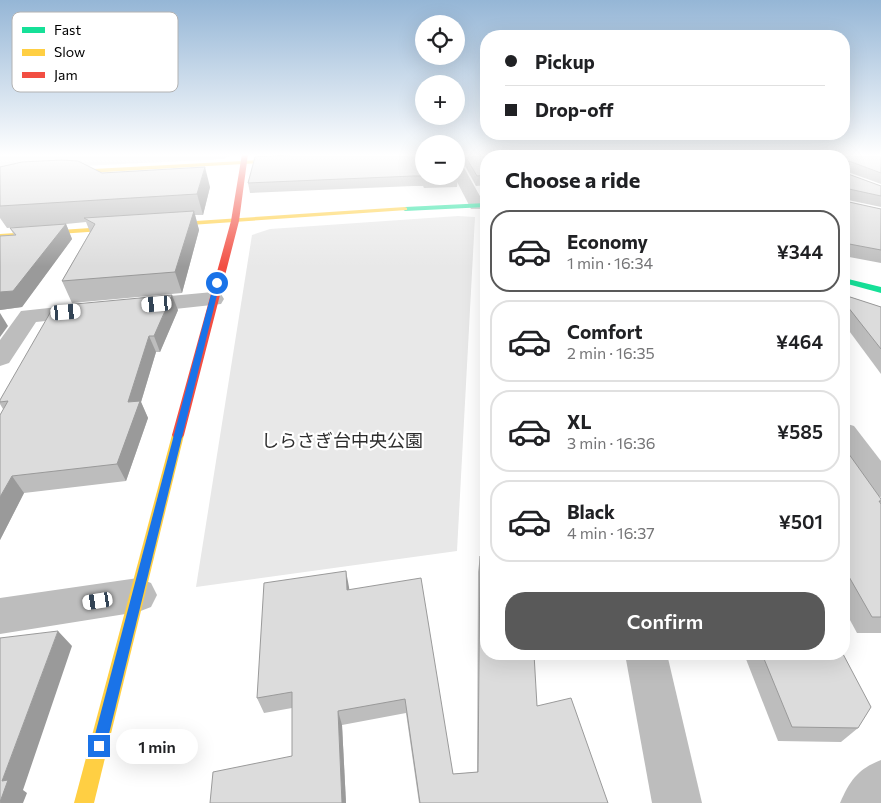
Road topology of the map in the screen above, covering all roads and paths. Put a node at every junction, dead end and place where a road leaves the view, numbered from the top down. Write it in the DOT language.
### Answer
graph roads {
  1 [pos="239,191"];
  2 [pos="473,191"];
  3 [pos="480,202"];
  4 [pos="480,205"];
  5 [pos="235,221"];
  6 [pos="0,236"];
  7 [pos="850,282"];
  8 [pos="881,290"];
  9 [pos="212,299"];
  10 [pos="29,316"];
  11 [pos="0,318"];
  12 [pos="0,358"];
  13 [pos="850,441"];
  14 [pos="881,485"];
  15 [pos="138,595"];
  16 [pos="0,616"];
  17 [pos="647,660"];
  18 [pos="881,784"];
  19 [pos="84,803"];
  20 [pos="677,803"];
  21 [pos="865,803"];
  1 -- 5 [label="street"];
  2 -- 3 [label="street"];
  4 -- 5 [label="street"];
  5 -- 6 [label="street"];
  5 -- 9 [label="street"];
  7 -- 8 [label="street"];
  9 -- 10 [label="street"];
  9 -- 15 [label="street"];
  10 -- 11 [label="street"];
  10 -- 12 [label="street"];
  13 -- 14 [label="street"];
  15 -- 16 [label="street"];
  15 -- 19 [label="street"];
  17 -- 20 [label="street"];
  18 -- 21 [label="street"];
}
